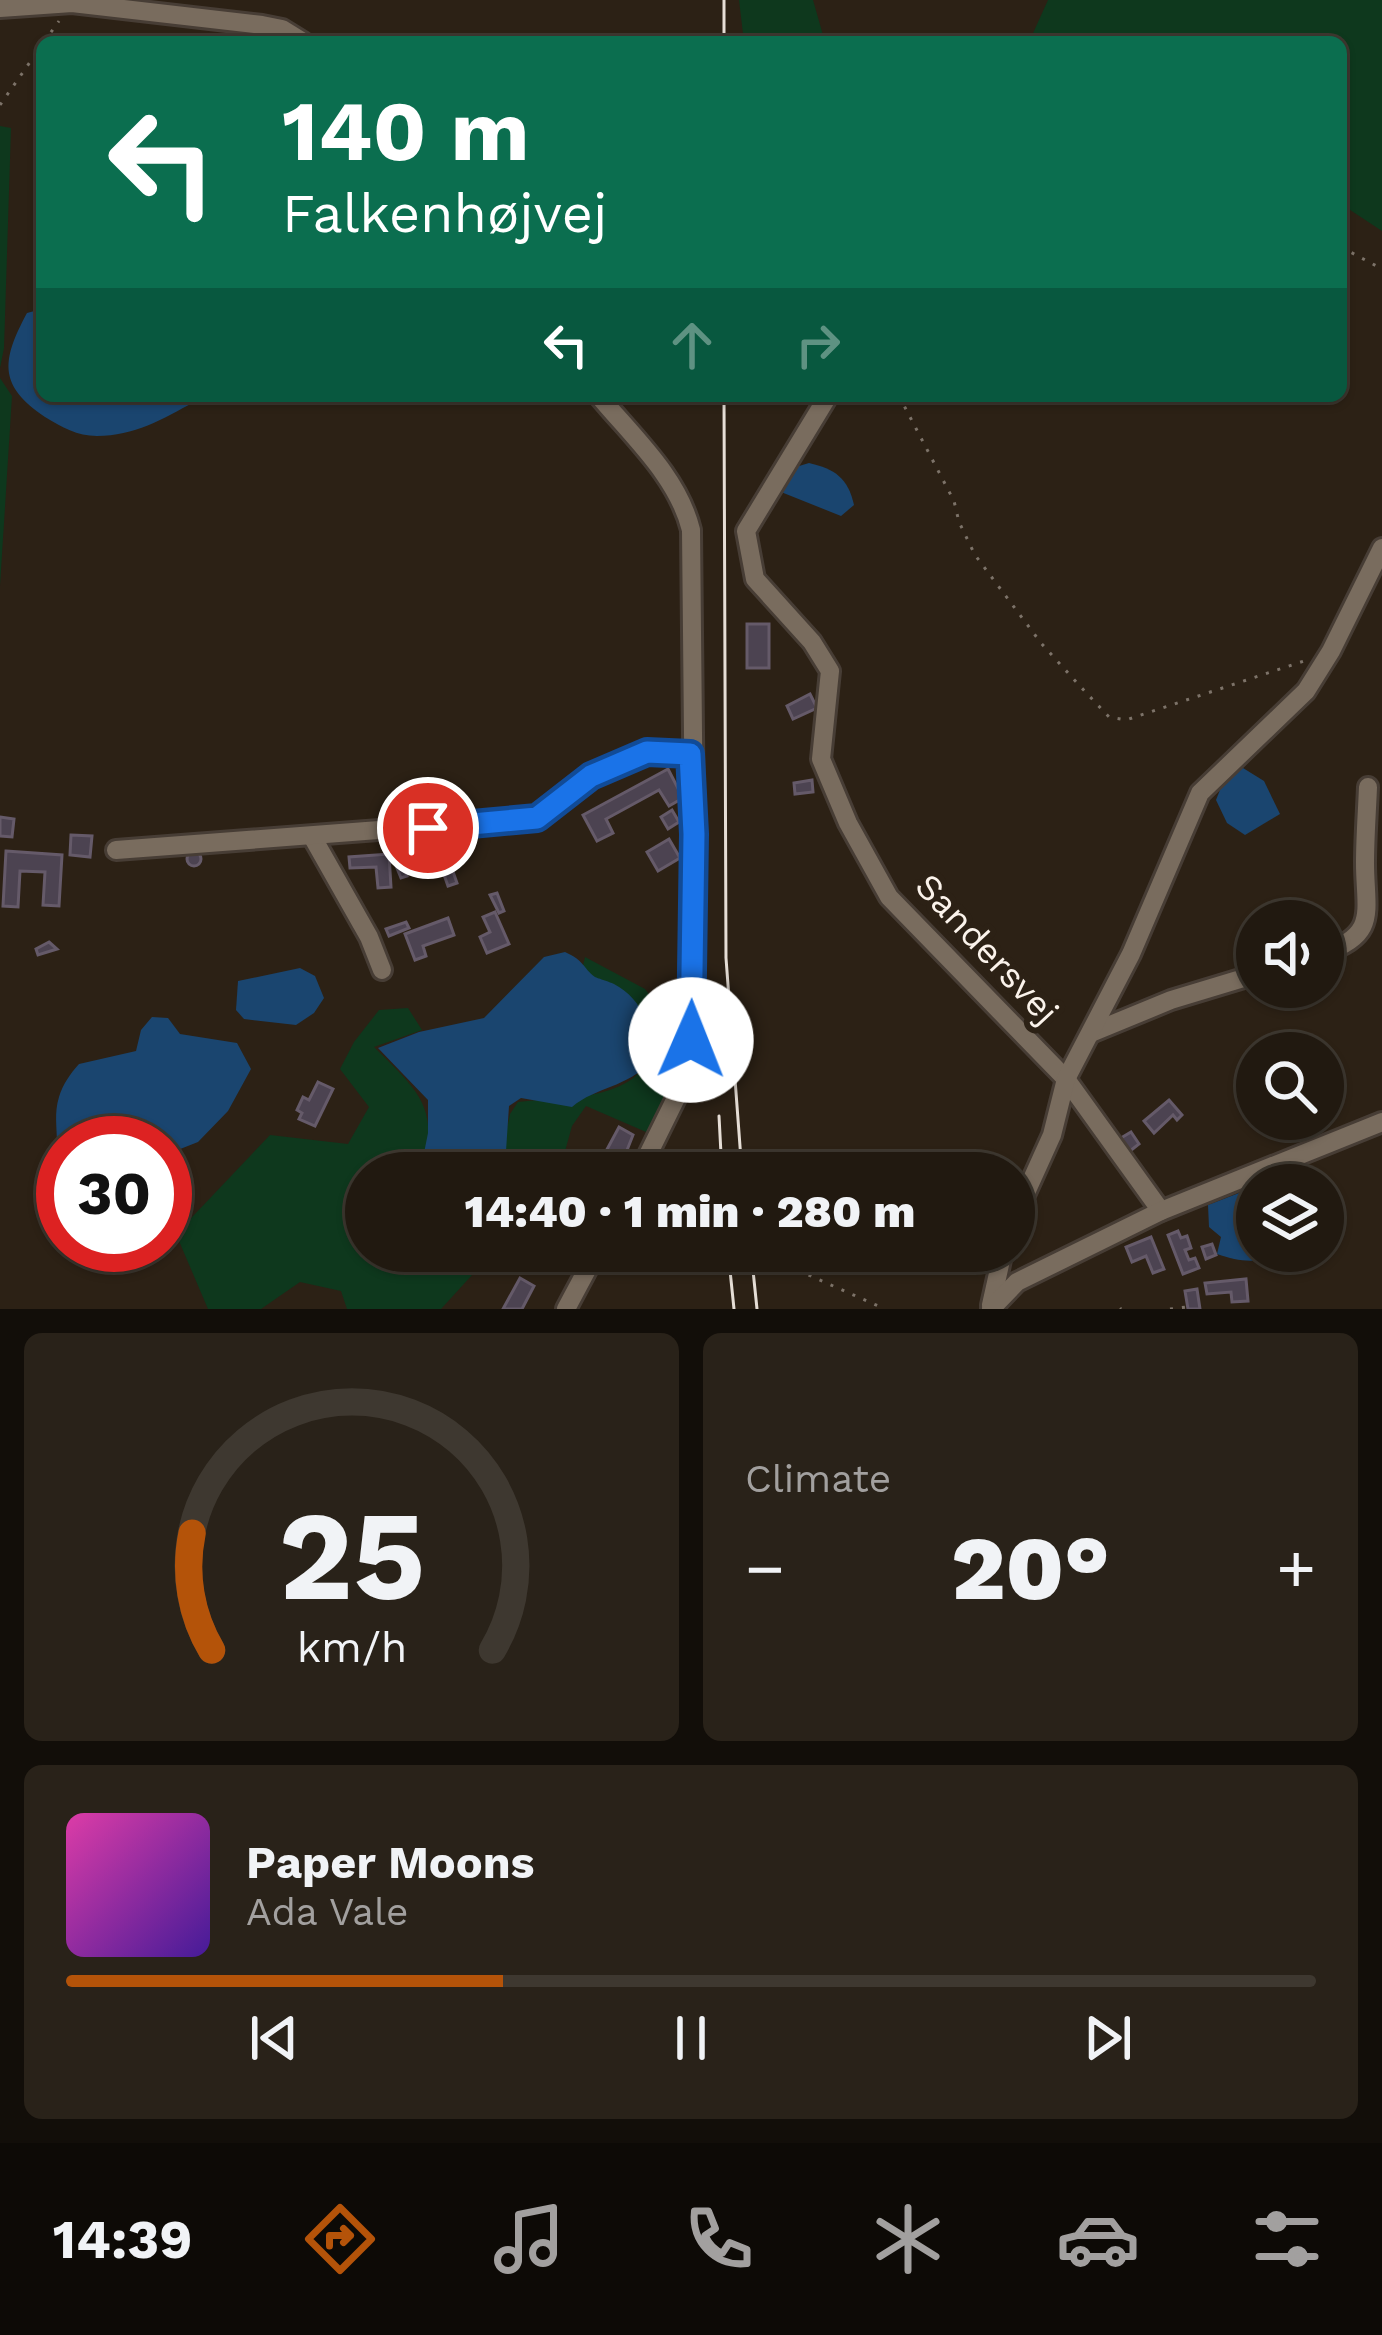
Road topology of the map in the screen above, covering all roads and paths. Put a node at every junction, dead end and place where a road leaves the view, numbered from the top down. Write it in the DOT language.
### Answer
graph roads {
  1 [pos="0,8"];
  2 [pos="294,36"];
  3 [pos="36,54"];
  4 [pos="0,105"];
  5 [pos="1347,250"];
  6 [pos="1382,269"];
  7 [pos="604,402"];
  8 [pos="823,402"];
  9 [pos="902,402"];
  10 [pos="1382,548"];
  11 [pos="1331,651"];
  12 [pos="690,754"];
  13 [pos="1368,787"];
  14 [pos="313,838"];
  15 [pos="116,850"];
  16 [pos="1344,946"];
  17 [pos="382,970"];
  18 [pos="1236,980"];
  19 [pos="1091,1033"];
  20 [pos="1066,1079"];
  21 [pos="1382,1122"];
  22 [pos="649,1152"];
  23 [pos="1035,1173"];
  24 [pos="1161,1211"];
  25 [pos="586,1272"];
  26 [pos="999,1272"];
  27 [pos="761,1273"];
  28 [pos="1187,1307"];
  29 [pos="991,1308"];
  30 [pos="566,1309"];
  31 [pos="884,1309"];
  32 [pos="1170,1309"];
  1 -- 2 [label="street"];
  3 -- 4 [label="path"];
  5 -- 6 [label="path"];
  7 -- 12 [label="street"];
  8 -- 20 [label="street, Sandersvej"];
  9 -- 11 [label="path"];
  10 -- 11 [label="street"];
  11 -- 19 [label="street"];
  12 -- 14 [label="street"];
  12 -- 22 [label="street"];
  13 -- 16 [label="street"];
  14 -- 15 [label="street"];
  14 -- 17 [label="street"];
  18 -- 19 [label="street"];
  19 -- 20 [label="street"];
  20 -- 23 [label="street"];
  20 -- 24 [label="street, Sandersvej"];
  21 -- 24 [label="street"];
  24 -- 29 [label="street"];
  25 -- 30 [label="street"];
  26 -- 29 [label="street"];
  27 -- 31 [label="path"];
  28 -- 32 [label="path"];
}
